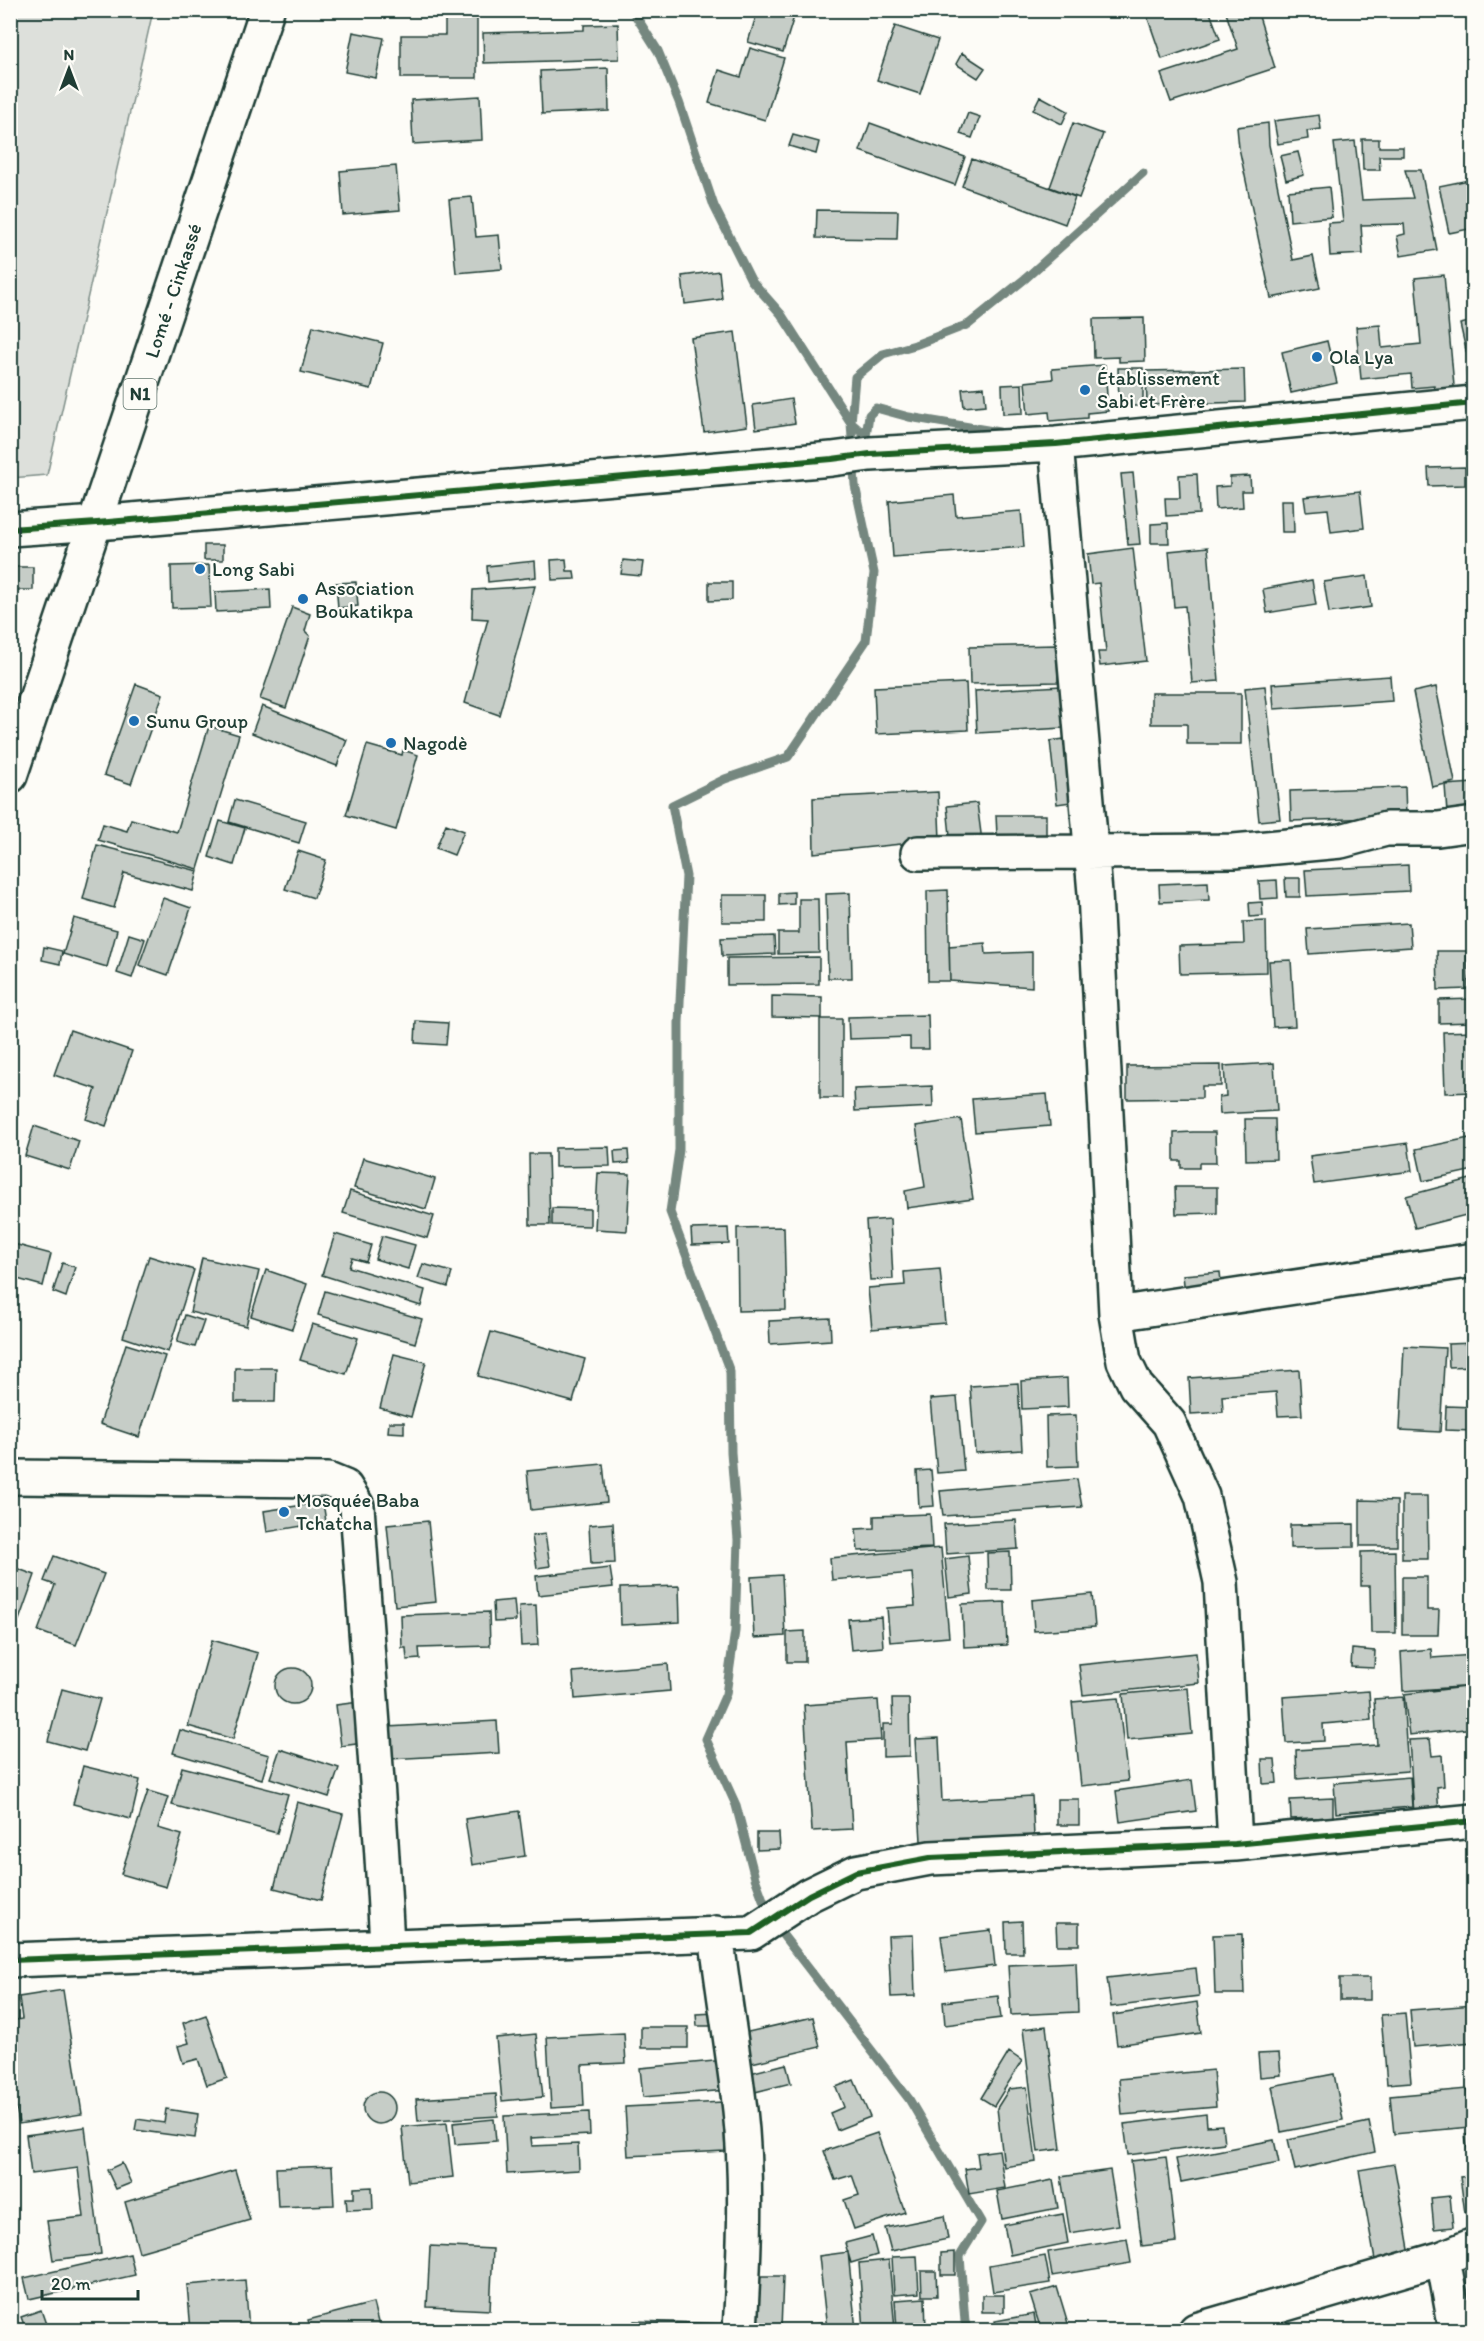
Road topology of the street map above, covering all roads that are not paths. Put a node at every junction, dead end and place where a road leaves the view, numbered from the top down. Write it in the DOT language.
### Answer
graph roads {
  1 [pos="267,10"];
  2 [pos="1473,403"];
  3 [pos="1056,444"];
  4 [pos="97,523"];
  5 [pos="10,528"];
  6 [pos="10,776"];
  7 [pos="1473,824"];
  8 [pos="1092,852"];
  9 [pos="918,853"];
  10 [pos="1473,1260"];
  11 [pos="1116,1314"];
  12 [pos="10,1478"];
  13 [pos="1473,1821"];
  14 [pos="1235,1845"];
  15 [pos="716,1933"];
  16 [pos="387,1946"];
  17 [pos="10,1960"];
  18 [pos="1473,2245"];
  19 [pos="1443,2258"];
  20 [pos="740,2331"];
  21 [pos="1196,2331"];
  22 [pos="1456,2331"];
  1 -- 4 [label="main road, Lomé - Cinkassé / N1"];
  2 -- 3 [label="main road"];
  3 -- 4 [label="main road"];
  3 -- 8 [label="main road"];
  4 -- 5 [label="main road"];
  4 -- 6 [label="main road, Lomé - Cinkassé / N1"];
  7 -- 8 [label="main road"];
  8 -- 9 [label="main road"];
  8 -- 11 [label="main road"];
  10 -- 11 [label="main road"];
  11 -- 14 [label="main road"];
  12 -- 16 [label="main road"];
  13 -- 14 [label="main road"];
  14 -- 15 [label="main road"];
  15 -- 16 [label="main road"];
  15 -- 20 [label="main road"];
  16 -- 17 [label="main road"];
  18 -- 19 [label="main road"];
  19 -- 21 [label="main road"];
  19 -- 22 [label="main road"];
}
